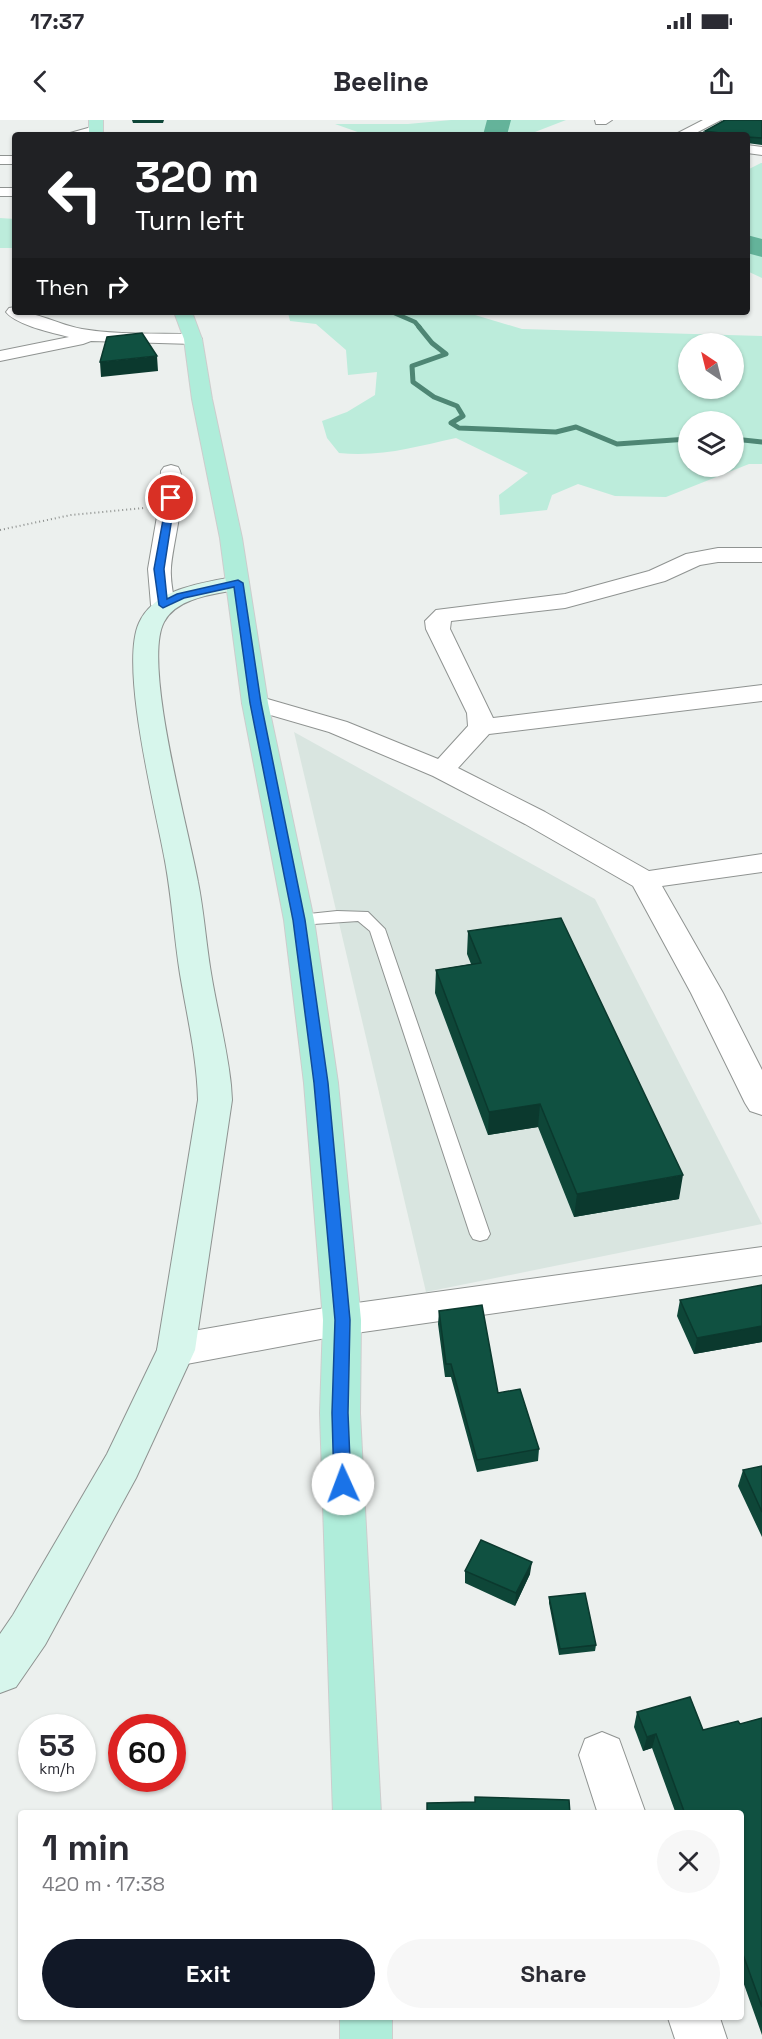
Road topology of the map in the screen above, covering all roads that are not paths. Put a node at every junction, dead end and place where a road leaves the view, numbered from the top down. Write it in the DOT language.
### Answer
graph roads {
  1 [pos="714,120"];
  2 [pos="96,128"];
  3 [pos="79,132"];
  4 [pos="688,132"];
  5 [pos="22,315"];
  6 [pos="188,325"];
  7 [pos="94,338"];
  8 [pos="0,356"];
  9 [pos="171,471"];
  10 [pos="762,555"];
  11 [pos="238,583"];
  12 [pos="163,605"];
  13 [pos="762,693"];
  14 [pos="255,703"];
  15 [pos="481,727"];
  16 [pos="442,770"];
  17 [pos="762,863"];
  18 [pos="644,880"];
  19 [pos="299,920"];
  20 [pos="762,1103"];
  21 [pos="480,1234"];
  22 [pos="762,1261"];
  23 [pos="342,1320"];
  24 [pos="176,1350"];
  25 [pos="14,1631"];
  26 [pos="0,1672"];
  27 [pos="602,1755"];
  28 [pos="357,1810"];
  29 [pos="621,1810"];
  30 [pos="366,2020"];
  31 [pos="694,2020"];
  32 [pos="366,2039"];
  33 [pos="701,2039"];
  1 -- 4 [label="street"];
  2 -- 3 [label="lane"];
  5 -- 7 [label="street"];
  6 -- 7 [label="street"];
  6 -- 11 [label="main road"];
  7 -- 8 [label="street"];
  9 -- 12 [label="street"];
  10 -- 15 [label="street"];
  11 -- 12 [label="street"];
  11 -- 14 [label="main road"];
  12 -- 24 [label="street"];
  13 -- 15 [label="street"];
  14 -- 16 [label="street"];
  14 -- 19 [label="main road"];
  15 -- 16 [label="street"];
  16 -- 18 [label="street"];
  17 -- 18 [label="street"];
  18 -- 20 [label="street"];
  19 -- 21 [label="lane"];
  19 -- 23 [label="main road"];
  22 -- 23 [label="street"];
  23 -- 24 [label="street"];
  23 -- 28 [label="main road"];
  24 -- 25 [label="street"];
  25 -- 26 [label="street"];
  27 -- 29 [label="street"];
  30 -- 32 [label="main road"];
  31 -- 33 [label="street"];
}
